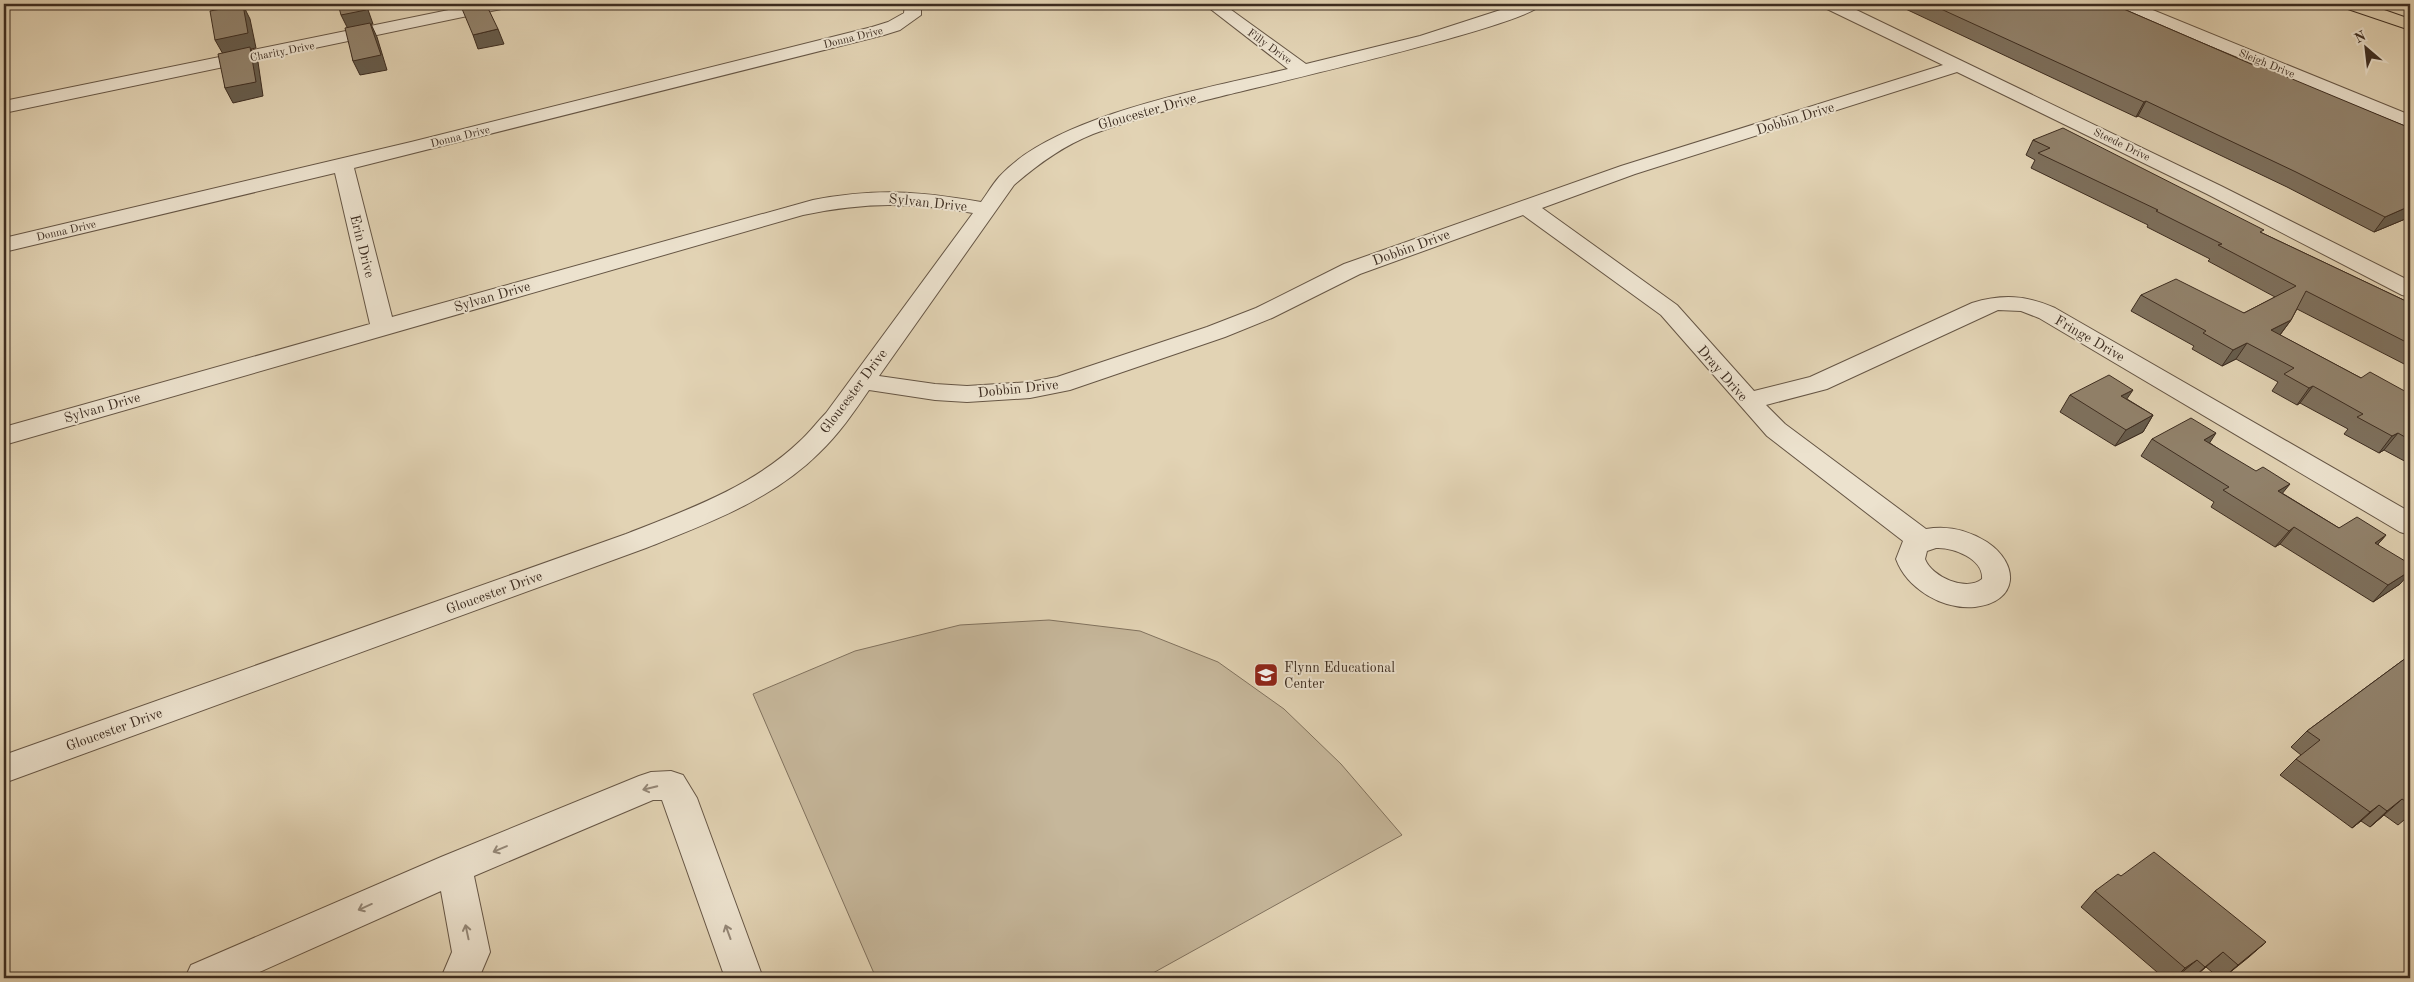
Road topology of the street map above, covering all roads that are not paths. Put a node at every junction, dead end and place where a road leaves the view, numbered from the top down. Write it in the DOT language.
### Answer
graph roads {
  1 [pos="501,4"];
  2 [pos="1212,4"];
  3 [pos="1534,4"];
  4 [pos="1830,4"];
  5 [pos="2124,4"];
  6 [pos="2351,4"];
  7 [pos="912,9"];
  8 [pos="2410,26"];
  9 [pos="1959,66"];
  10 [pos="1303,71"];
  11 [pos="4,107"];
  12 [pos="2410,122"];
  13 [pos="343,165"];
  14 [pos="1526,207"];
  15 [pos="985,209"];
  16 [pos="4,245"];
  17 [pos="2407,285"];
  18 [pos="383,327"];
  19 [pos="862,381"];
  20 [pos="1748,402"];
  21 [pos="4,436"];
  22 [pos="2410,525"];
  23 [pos="1921,540"];
  24 [pos="4,769"];
  25 [pos="454,868"];
  26 [pos="204,978"];
  27 [pos="460,978"];
  28 [pos="744,978"];
  1 -- 11 [label="street, Charity Drive"];
  2 -- 10 [label="street, Filly Drive"];
  3 -- 10 [label="street, Gloucester Drive"];
  4 -- 9 [label="street, Steede Drive"];
  5 -- 12 [label="street, Sleigh Drive"];
  6 -- 8 [label="main road"];
  7 -- 13 [label="street, Donna Drive"];
  9 -- 14 [label="street, Dobbin Drive"];
  9 -- 17 [label="street, Steede Drive"];
  10 -- 15 [label="street, Gloucester Drive"];
  13 -- 16 [label="street, Donna Drive"];
  13 -- 18 [label="street, Erin Drive"];
  14 -- 19 [label="street, Dobbin Drive"];
  14 -- 20 [label="street, Dray Drive"];
  15 -- 18 [label="street, Sylvan Drive"];
  15 -- 19 [label="street, Gloucester Drive"];
  18 -- 21 [label="street, Sylvan Drive"];
  19 -- 24 [label="street, Gloucester Drive"];
  20 -- 22 [label="street, Fringe Drive"];
  20 -- 23 [label="street, Dray Drive"];
  25 -- 26 [label="street, one-way"];
  27 -- 25 [label="street, one-way"];
  28 -- 25 [label="street, one-way"];
}
